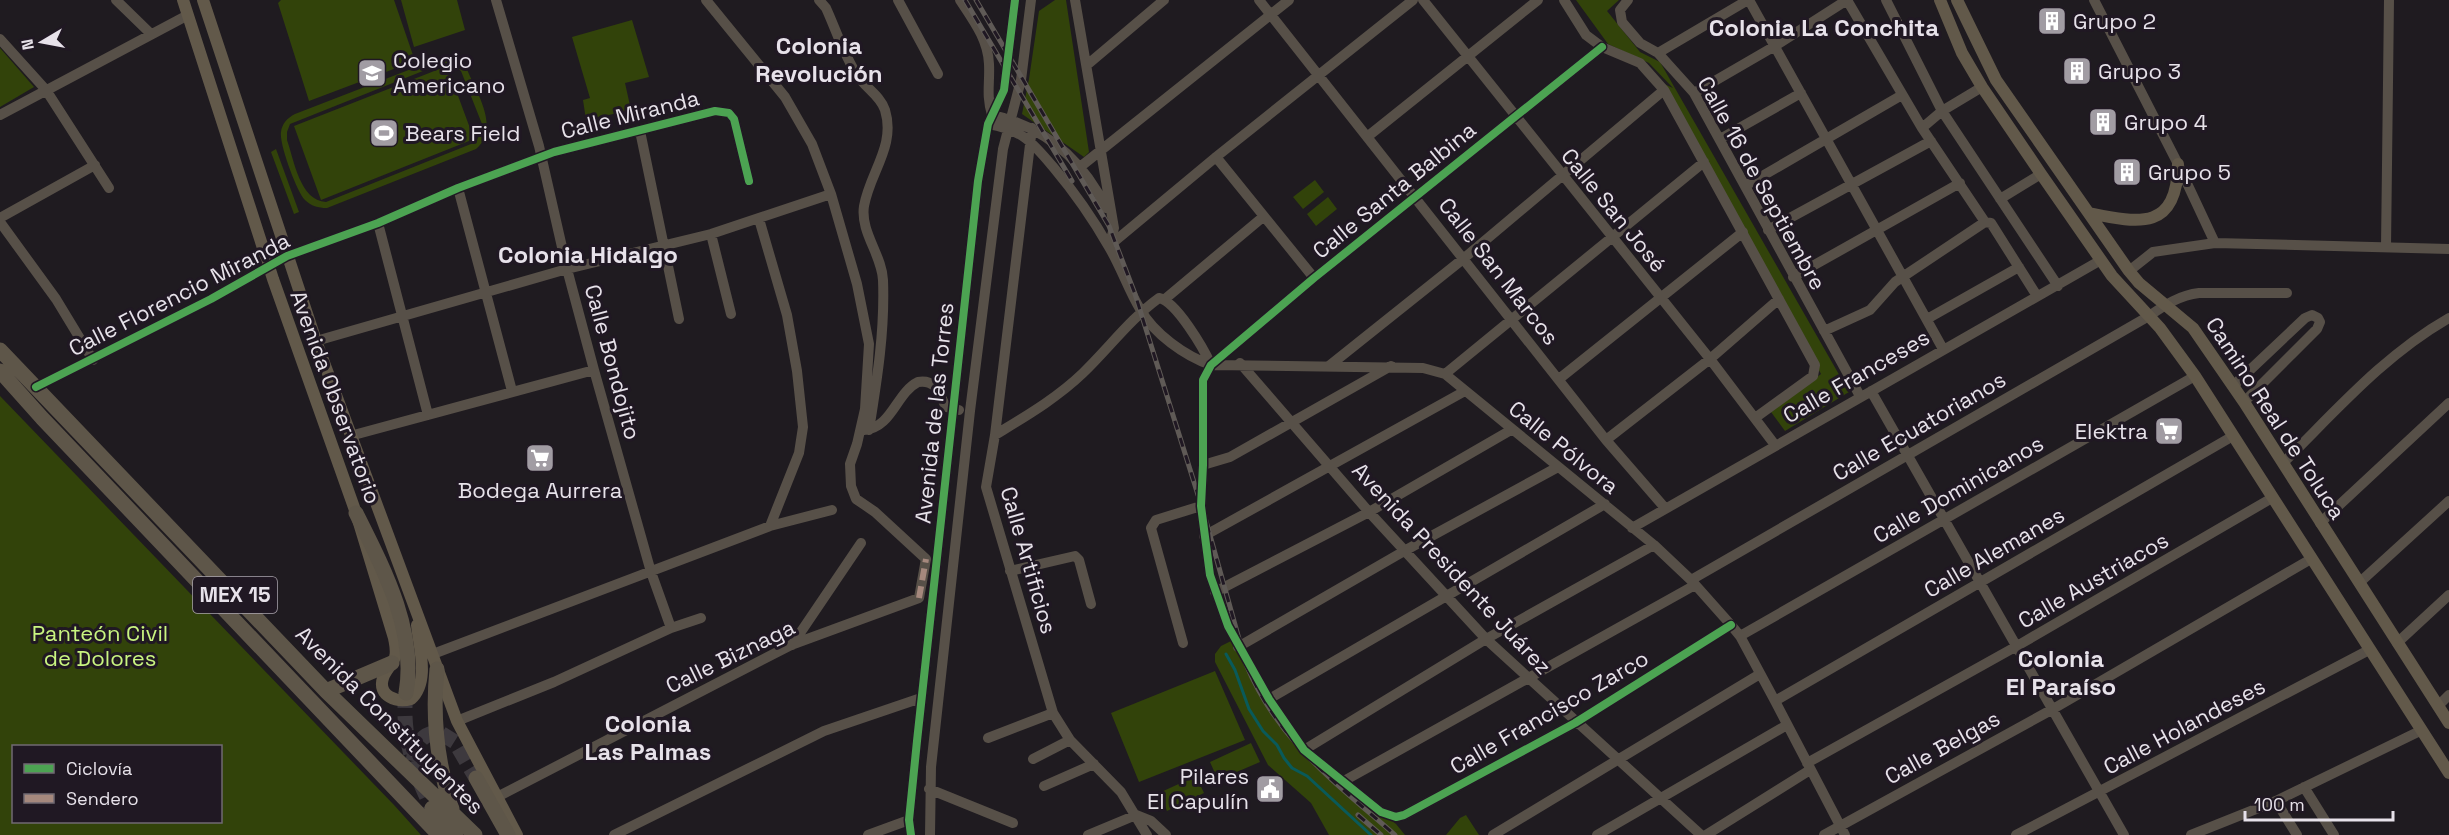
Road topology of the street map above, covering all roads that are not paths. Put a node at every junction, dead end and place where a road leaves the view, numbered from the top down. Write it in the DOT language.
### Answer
graph roads {
  1 [pos="116,0"];
  2 [pos="183,0"];
  3 [pos="203,0"];
  4 [pos="496,0"];
  5 [pos="706,0"];
  6 [pos="819,0"];
  7 [pos="898,0"];
  8 [pos="960,0"];
  9 [pos="1016,0"];
  10 [pos="1075,0"];
  11 [pos="1164,0"];
  12 [pos="1259,0"];
  13 [pos="1289,0"];
  14 [pos="1413,0"];
  15 [pos="1423,0"];
  16 [pos="1538,0"];
  17 [pos="1564,0"];
  18 [pos="1749,0"];
  19 [pos="1847,0"];
  20 [pos="1886,0"];
  21 [pos="1940,0"];
  22 [pos="1957,0"];
  23 [pos="2094,0"];
  24 [pos="2389,0"];
  25 [pos="1034,2"];
  26 [pos="1626,2"];
  27 [pos="1271,14"];
  28 [pos="188,15"];
  29 [pos="151,34"];
  30 [pos="0,39"];
  31 [pos="1602,46"];
  32 [pos="1775,46"];
  33 [pos="1658,53"];
  34 [pos="1467,56"];
  35 [pos="1087,65"];
  36 [pos="939,74"];
  37 [pos="1319,76"];
  38 [pos="1982,87"];
  39 [pos="46,90"];
  40 [pos="1664,90"];
  41 [pos="1694,93"];
  42 [pos="1801,93"];
  43 [pos="1902,95"];
  44 [pos="1942,111"];
  45 [pos="0,115"];
  46 [pos="1515,117"];
  47 [pos="990,119"];
  48 [pos="1010,124"];
  49 [pos="1032,128"];
  50 [pos="1922,128"];
  51 [pos="639,131"];
  52 [pos="1367,137"];
  53 [pos="1826,137"];
  54 [pos="1720,139"];
  55 [pos="1031,141"];
  56 [pos="1931,141"];
  57 [pos="249,144"];
  58 [pos="231,149"];
  59 [pos="1100,153"];
  60 [pos="540,157"];
  61 [pos="1216,157"];
  62 [pos="1704,162"];
  63 [pos="2178,164"];
  64 [pos="95,165"];
  65 [pos="1080,167"];
  66 [pos="2041,174"];
  67 [pos="1561,176"];
  68 [pos="749,181"];
  69 [pos="1852,183"];
  70 [pos="1960,183"];
  71 [pos="1745,186"];
  72 [pos="109,188"];
  73 [pos="458,188"];
  74 [pos="831,194"];
  75 [pos="1415,197"];
  76 [pos="2000,199"];
  77 [pos="2089,213"];
  78 [pos="1263,218"];
  79 [pos="759,219"];
  80 [pos="0,220"];
  81 [pos="1112,220"];
  82 [pos="1985,222"];
  83 [pos="378,223"];
  84 [pos="1877,229"];
  85 [pos="1768,230"];
  86 [pos="1743,232"];
  87 [pos="711,234"];
  88 [pos="1612,239"];
  89 [pos="2216,243"];
  90 [pos="663,245"];
  91 [pos="1109,246"];
  92 [pos="2386,246"];
  93 [pos="2449,249"];
  94 [pos="286,256"];
  95 [pos="1463,259"];
  96 [pos="2101,260"];
  97 [pos="269,267"];
  98 [pos="2019,267"];
  99 [pos="567,268"];
  100 [pos="2129,272"];
  101 [pos="1793,277"];
  102 [pos="1314,278"];
  103 [pos="1904,278"];
  104 [pos="2058,286"];
  105 [pos="487,292"];
  106 [pos="2287,293"];
  107 [pos="2037,296"];
  108 [pos="1660,297"];
  109 [pos="1165,299"];
  110 [pos="1779,299"];
  111 [pos="2166,304"];
  112 [pos="1141,311"];
  113 [pos="731,314"];
  114 [pos="2149,316"];
  115 [pos="404,317"];
  116 [pos="1511,318"];
  117 [pos="1927,318"];
  118 [pos="2449,318"];
  119 [pos="679,319"];
  120 [pos="1824,331"];
  121 [pos="316,342"];
  122 [pos="1943,349"];
  123 [pos="0,350"];
  124 [pos="1710,359"];
  125 [pos="93,360"];
  126 [pos="1240,363"];
  127 [pos="1211,364"];
  128 [pos="1329,366"];
  129 [pos="1391,366"];
  130 [pos="0,370"];
  131 [pos="594,370"];
  132 [pos="1445,374"];
  133 [pos="2194,376"];
  134 [pos="1559,379"];
  135 [pos="2233,386"];
  136 [pos="36,387"];
  137 [pos="512,391"];
  138 [pos="1466,391"];
  139 [pos="1871,391"];
  140 [pos="1860,396"];
  141 [pos="2244,402"];
  142 [pos="2449,403"];
  143 [pos="953,409"];
  144 [pos="970,411"];
  145 [pos="428,415"];
  146 [pos="1755,418"];
  147 [pos="1292,423"];
  148 [pos="865,430"];
  149 [pos="1511,430"];
  150 [pos="995,435"];
  151 [pos="350,436"];
  152 [pos="2233,436"];
  153 [pos="1606,440"];
  154 [pos="1775,445"];
  155 [pos="1908,454"];
  156 [pos="2283,463"];
  157 [pos="1203,465"];
  158 [pos="1558,467"];
  159 [pos="1331,468"];
  160 [pos="2272,498"];
  161 [pos="2449,501"];
  162 [pos="1605,504"];
  163 [pos="1201,506"];
  164 [pos="1665,508"];
  165 [pos="832,510"];
  166 [pos="1369,512"];
  167 [pos="356,513"];
  168 [pos="1944,520"];
  169 [pos="2320,523"];
  170 [pos="770,526"];
  171 [pos="1632,528"];
  172 [pos="1204,536"];
  173 [pos="861,543"];
  174 [pos="1654,545"];
  175 [pos="1406,550"];
  176 [pos="2311,559"];
  177 [pos="1010,571"];
  178 [pos="651,572"];
  179 [pos="1693,582"];
  180 [pos="1980,583"];
  181 [pos="2359,583"];
  182 [pos="1215,592"];
  183 [pos="2449,595"];
  184 [pos="1447,596"];
  185 [pos="1091,604"];
  186 [pos="416,611"];
  187 [pos="701,618"];
  188 [pos="1731,625"];
  189 [pos="671,628"];
  190 [pos="1740,636"];
  191 [pos="1485,639"];
  192 [pos="1183,642"];
  193 [pos="2397,643"];
  194 [pos="791,645"];
  195 [pos="1238,646"];
  196 [pos="2017,646"];
  197 [pos="2370,650"];
  198 [pos="435,662"];
  199 [pos="392,663"];
  200 [pos="1760,674"];
  201 [pos="1528,679"];
  202 [pos="326,691"];
  203 [pos="406,693"];
  204 [pos="2449,695"];
  205 [pos="921,698"];
  206 [pos="1269,699"];
  207 [pos="1775,701"];
  208 [pos="2438,706"];
  209 [pos="2053,709"];
  210 [pos="1053,712"];
  211 [pos="457,721"];
  212 [pos="1575,723"];
  213 [pos="2449,723"];
  214 [pos="1787,725"];
  215 [pos="2422,730"];
  216 [pos="988,738"];
  217 [pos="1070,740"];
  218 [pos="916,741"];
  219 [pos="934,745"];
  220 [pos="1304,750"];
  221 [pos="1033,759"];
  222 [pos="1616,759"];
  223 [pos="1094,764"];
  224 [pos="1809,767"];
  225 [pos="2449,773"];
  226 [pos="476,778"];
  227 [pos="1342,782"];
  228 [pos="1044,786"];
  229 [pos="2304,787"];
  230 [pos="929,789"];
  231 [pos="2100,792"];
  232 [pos="497,797"];
  233 [pos="1660,798"];
  234 [pos="2276,801"];
  235 [pos="432,808"];
  236 [pos="453,812"];
  237 [pos="1136,815"];
  238 [pos="909,820"];
  239 [pos="1013,823"];
  240 [pos="1840,825"];
  241 [pos="439,835"];
  242 [pos="456,835"];
  243 [pos="475,835"];
  244 [pos="508,835"];
  245 [pos="517,835"];
  246 [pos="614,835"];
  247 [pos="868,835"];
  248 [pos="911,835"];
  249 [pos="930,835"];
  250 [pos="1088,835"];
  251 [pos="1147,835"];
  252 [pos="1166,835"];
  253 [pos="1493,835"];
  254 [pos="1597,835"];
  255 [pos="1703,835"];
  256 [pos="1824,835"];
  257 [pos="1845,835"];
  258 [pos="2016,835"];
  259 [pos="2124,835"];
  260 [pos="2191,835"];
  261 [pos="2297,835"];
  262 [pos="2334,835"];
  1 -- 29 [label="street"];
  2 -- 28 [label="main road, Avenida Observatorio"];
  3 -- 57 [label="main road, Avenida Observatorio"];
  4 -- 60 [label="street, Calle Bondojito"];
  5 -- 74 [label="street"];
  6 -- 148 [label="street"];
  7 -- 36 [label="street"];
  8 -- 47 [label="street"];
  9 -- 47 [label="street, Avenida de las Torres"];
  10 -- 35 [label="street"];
  11 -- 35 [label="street"];
  12 -- 27 [label="street, Calle San Marcos"];
  13 -- 27 [label="street"];
  14 -- 37 [label="street"];
  15 -- 34 [label="street, Calle San José"];
  16 -- 34 [label="street"];
  17 -- 31 [label="street"];
  18 -- 32 [label="street"];
  18 -- 33 [label="street"];
  19 -- 32 [label="street"];
  19 -- 43 [label="street"];
  20 -- 44 [label="street"];
  21 -- 38 [label="main road"];
  22 -- 77 [label="main road, Camino Real de Toluca"];
  23 -- 63 [label="street"];
  24 -- 92 [label="street"];
  25 -- 48 [label="street, Avenida de las Torres"];
  26 -- 33 [label="street, Calle 16 de Septiembre"];
  27 -- 37 [label="street, Calle San Marcos"];
  27 -- 59 [label="street"];
  28 -- 29 [label="street"];
  28 -- 58 [label="main road, Avenida Observatorio"];
  29 -- 39 [label="street"];
  30 -- 39 [label="street"];
  31 -- 40 [label="street"];
  31 -- 46 [label="street, Calle Santa Balbina"];
  32 -- 41 [label="street"];
  32 -- 42 [label="street"];
  33 -- 41 [label="street, Calle 16 de Septiembre"];
  34 -- 46 [label="street, Calle San José"];
  34 -- 52 [label="street"];
  35 -- 59 [label="street"];
  37 -- 52 [label="street, Calle San Marcos"];
  37 -- 61 [label="street"];
  38 -- 44 [label="street"];
  38 -- 66 [label="main road"];
  39 -- 45 [label="street"];
  39 -- 64 [label="street"];
  40 -- 62 [label="street"];
  40 -- 67 [label="street"];
  41 -- 54 [label="street, Calle 16 de Septiembre"];
  42 -- 53 [label="street"];
  42 -- 54 [label="street"];
  43 -- 50 [label="street"];
  43 -- 53 [label="street"];
  44 -- 50 [label="street"];
  44 -- 76 [label="street"];
  46 -- 67 [label="street, Calle San José"];
  46 -- 75 [label="street, Calle Santa Balbina"];
  47 -- 48 [label="street"];
  47 -- 143 [label="street, Avenida de las Torres"];
  48 -- 49 [label="street"];
  48 -- 55 [label="street"];
  48 -- 144 [label="street, Avenida de las Torres"];
  49 -- 55 [label="street, Calle Artificios"];
  49 -- 65 [label="street"];
  50 -- 56 [label="street"];
  51 -- 60 [label="street, Calle Miranda"];
  51 -- 68 [label="street, Calle Miranda"];
  51 -- 90 [label="street"];
  52 -- 75 [label="street, Calle San Marcos"];
  53 -- 69 [label="street"];
  53 -- 71 [label="street"];
  54 -- 71 [label="street, Calle 16 de Septiembre"];
  55 -- 91 [label="street"];
  55 -- 150 [label="street, Calle Artificios"];
  56 -- 69 [label="street"];
  56 -- 70 [label="street"];
  57 -- 58 [label="main road"];
  57 -- 94 [label="main road, Avenida Observatorio"];
  58 -- 97 [label="main road, Avenida Observatorio"];
  59 -- 65 [label="street"];
  59 -- 81 [label="street"];
  60 -- 73 [label="street, Calle Florencio Miranda"];
  60 -- 99 [label="street, Calle Bondojito"];
  61 -- 78 [label="street"];
  61 -- 91 [label="street"];
  62 -- 86 [label="street"];
  62 -- 88 [label="street"];
  63 -- 77 [label="main road"];
  63 -- 89 [label="street"];
  64 -- 72 [label="street"];
  64 -- 80 [label="street"];
  65 -- 81 [label="street"];
  66 -- 76 [label="street"];
  66 -- 96 [label="main road"];
  67 -- 88 [label="street, Calle San José"];
  67 -- 95 [label="street"];
  69 -- 84 [label="street"];
  69 -- 85 [label="street"];
  70 -- 82 [label="street"];
  70 -- 84 [label="street"];
  71 -- 85 [label="street, Calle 16 de Septiembre"];
  73 -- 83 [label="street, Calle Florencio Miranda"];
  73 -- 105 [label="street"];
  74 -- 79 [label="street"];
  74 -- 148 [label="street"];
  75 -- 95 [label="street, Calle San Marcos"];
  75 -- 102 [label="street, Calle Santa Balbina"];
  76 -- 104 [label="street"];
  77 -- 100 [label="main road, Camino Real de Toluca"];
  78 -- 102 [label="street"];
  78 -- 109 [label="street"];
  79 -- 87 [label="street"];
  79 -- 170 [label="street"];
  80 -- 125 [label="street"];
  81 -- 91 [label="street"];
  82 -- 98 [label="street"];
  82 -- 103 [label="street"];
  83 -- 94 [label="street, Calle Florencio Miranda"];
  83 -- 115 [label="street"];
  84 -- 101 [label="street"];
  84 -- 103 [label="street"];
  85 -- 101 [label="street, Calle 16 de Septiembre"];
  86 -- 108 [label="street"];
  86 -- 110 [label="street"];
  87 -- 90 [label="street"];
  87 -- 113 [label="street"];
  88 -- 108 [label="street, Calle San José"];
  88 -- 116 [label="street"];
  89 -- 92 [label="street"];
  89 -- 100 [label="street"];
  90 -- 99 [label="street"];
  90 -- 119 [label="street"];
  91 -- 112 [label="street"];
  92 -- 93 [label="street"];
  94 -- 97 [label="street, Calle Florencio Miranda"];
  94 -- 121 [label="main road, Avenida Observatorio"];
  95 -- 116 [label="street, Calle San Marcos"];
  95 -- 128 [label="street"];
  96 -- 104 [label="street, Calle Franceses"];
  96 -- 114 [label="main road"];
  97 -- 125 [label="street, Calle Florencio Miranda"];
  97 -- 167 [label="main road, Avenida Observatorio"];
  98 -- 107 [label="street"];
  98 -- 117 [label="street"];
  99 -- 105 [label="street"];
  99 -- 131 [label="street, Calle Bondojito"];
  100 -- 111 [label="main road, Camino Real de Toluca"];
  101 -- 120 [label="street, Calle 16 de Septiembre"];
  102 -- 127 [label="street, Calle Santa Balbina"];
  103 -- 117 [label="street"];
  103 -- 120 [label="street"];
  104 -- 107 [label="street, Calle Franceses"];
  105 -- 115 [label="street"];
  105 -- 137 [label="street"];
  106 -- 111 [label="street, Calle Ecuatorianos"];
  107 -- 122 [label="street, Calle Franceses"];
  108 -- 124 [label="street, Calle San José"];
  108 -- 134 [label="street"];
  109 -- 112 [label="street"];
  109 -- 127 [label="street"];
  110 -- 124 [label="street"];
  110 -- 146 [label="street"];
  111 -- 114 [label="street, Calle Ecuatorianos"];
  111 -- 135 [label="main road, Camino Real de Toluca"];
  112 -- 127 [label="street"];
  112 -- 150 [label="street"];
  114 -- 133 [label="main road"];
  114 -- 155 [label="street, Calle Ecuatorianos"];
  115 -- 121 [label="street"];
  115 -- 145 [label="street"];
  116 -- 132 [label="street"];
  116 -- 134 [label="street, Calle San Marcos"];
  117 -- 122 [label="street"];
  118 -- 156 [label="street"];
  120 -- 140 [label="street, Calle 16 de Septiembre"];
  121 -- 151 [label="main road, Avenida Observatorio"];
  122 -- 139 [label="street, Calle Franceses"];
  123 -- 136 [label="highway, Avenida Constituyentes / MEX 15"];
  124 -- 146 [label="street, Calle San José"];
  124 -- 153 [label="street"];
  125 -- 136 [label="street, Calle Florencio Miranda"];
  126 -- 127 [label="street, Calle Pólvora"];
  126 -- 128 [label="street, Calle Pólvora"];
  126 -- 147 [label="street, Avenida Presidente Juárez"];
  127 -- 157 [label="street"];
  128 -- 129 [label="street, Calle Pólvora"];
  129 -- 132 [label="street, Calle Pólvora"];
  129 -- 147 [label="street"];
  130 -- 241 [label="highway, Avenida Constituyentes / MEX 15"];
  131 -- 137 [label="street"];
  131 -- 178 [label="street, Calle Bondojito"];
  132 -- 138 [label="street, Calle Pólvora"];
  133 -- 152 [label="main road"];
  133 -- 168 [label="street, Calle Dominicanos"];
  134 -- 153 [label="street, Calle San Marcos"];
  135 -- 141 [label="main road, Camino Real de Toluca"];
  135 -- 141 [label="street"];
  136 -- 202 [label="highway, Avenida Constituyentes / MEX 15"];
  137 -- 145 [label="street"];
  138 -- 149 [label="street, Calle Pólvora"];
  138 -- 159 [label="street"];
  139 -- 140 [label="street, Calle Franceses"];
  139 -- 155 [label="street"];
  140 -- 154 [label="street, Calle Franceses"];
  141 -- 156 [label="main road, Camino Real de Toluca"];
  142 -- 169 [label="street"];
  143 -- 144 [label="street"];
  143 -- 148 [label="street"];
  143 -- 205 [label="street, Avenida de las Torres"];
  144 -- 219 [label="street, Avenida de las Torres"];
  145 -- 151 [label="street"];
  146 -- 154 [label="street, Calle San José"];
  147 -- 157 [label="street"];
  147 -- 159 [label="street, Avenida Presidente Juárez"];
  148 -- 194 [label="street, Calle Biznaga"];
  149 -- 158 [label="street, Calle Pólvora"];
  149 -- 166 [label="street"];
  150 -- 177 [label="street, Calle Artificios"];
  151 -- 186 [label="main road, Avenida Observatorio"];
  152 -- 160 [label="main road"];
  152 -- 180 [label="street, Calle Alemanes"];
  153 -- 164 [label="street, Calle San Marcos"];
  154 -- 164 [label="street, Calle Franceses"];
  155 -- 168 [label="street"];
  155 -- 179 [label="street, Calle Ecuatorianos"];
  156 -- 169 [label="main road, Camino Real de Toluca"];
  157 -- 163 [label="street"];
  158 -- 162 [label="street, Calle Pólvora"];
  158 -- 175 [label="street"];
  159 -- 166 [label="street, Avenida Presidente Juárez"];
  159 -- 172 [label="street"];
  160 -- 176 [label="main road"];
  160 -- 196 [label="street, Calle Austriacos"];
  161 -- 181 [label="street"];
  162 -- 171 [label="street, Calle Pólvora"];
  162 -- 184 [label="street"];
  163 -- 172 [label="street"];
  163 -- 192 [label="street"];
  164 -- 171 [label="street, Calle Franceses"];
  165 -- 170 [label="street"];
  166 -- 175 [label="street, Avenida Presidente Juárez"];
  166 -- 182 [label="street"];
  167 -- 199 [label="main road, Avenida Observatorio"];
  167 -- 203 [label="highway"];
  168 -- 180 [label="street"];
  168 -- 190 [label="street, Calle Dominicanos"];
  169 -- 181 [label="main road, Camino Real de Toluca"];
  170 -- 178 [label="street"];
  171 -- 174 [label="street, Calle Pólvora"];
  172 -- 182 [label="street"];
  173 -- 194 [label="street"];
  174 -- 179 [label="street, Calle Pólvora"];
  174 -- 191 [label="street"];
  175 -- 184 [label="street, Avenida Presidente Juárez"];
  175 -- 195 [label="street"];
  176 -- 197 [label="main road"];
  176 -- 209 [label="street, Calle Belgas"];
  177 -- 185 [label="street"];
  177 -- 210 [label="street, Calle Artificios"];
  178 -- 189 [label="street, Calle Bondojito"];
  178 -- 198 [label="street"];
  179 -- 188 [label="street, Calle Pólvora"];
  179 -- 201 [label="street, Calle Ecuatorianos"];
  180 -- 196 [label="street"];
  180 -- 207 [label="street, Calle Alemanes"];
  181 -- 193 [label="main road, Camino Real de Toluca"];
  182 -- 195 [label="street"];
  183 -- 193 [label="street"];
  184 -- 191 [label="street, Avenida Presidente Juárez"];
  184 -- 206 [label="street"];
  186 -- 198 [label="main road, Avenida Observatorio"];
  186 -- 199 [label="main road, Avenida Observatorio"];
  187 -- 189 [label="street"];
  188 -- 190 [label="street, Calle Pólvora"];
  188 -- 212 [label="street, Calle Francisco Zarco"];
  189 -- 211 [label="street"];
  190 -- 200 [label="street, Calle Pólvora"];
  191 -- 201 [label="street, Avenida Presidente Juárez"];
  191 -- 220 [label="street"];
  193 -- 208 [label="main road, Camino Real de Toluca"];
  194 -- 232 [label="street, Calle Biznaga"];
  195 -- 206 [label="street"];
  196 -- 209 [label="street"];
  196 -- 224 [label="street, Calle Austriacos"];
  197 -- 215 [label="main road"];
  197 -- 231 [label="street, Calle Holandeses"];
  198 -- 211 [label="main road, Avenida Observatorio"];
  198 -- 236 [label="highway"];
  199 -- 202 [label="highway"];
  200 -- 207 [label="street, Calle Pólvora"];
  200 -- 222 [label="street"];
  201 -- 212 [label="street, Avenida Presidente Juárez"];
  201 -- 227 [label="street, Calle Ecuatorianos"];
  202 -- 236 [label="highway, Avenida Constituyentes / MEX 15"];
  204 -- 208 [label="street"];
  205 -- 218 [label="street, Avenida de las Torres"];
  205 -- 246 [label="street"];
  206 -- 220 [label="street"];
  207 -- 214 [label="street, Calle Pólvora"];
  208 -- 213 [label="main road, Camino Real de Toluca"];
  209 -- 231 [label="street"];
  209 -- 240 [label="street, Calle Belgas"];
  210 -- 216 [label="street"];
  210 -- 217 [label="street, Calle Artificios"];
  211 -- 232 [label="main road, Avenida Observatorio"];
  212 -- 222 [label="street, Avenida Presidente Juárez"];
  212 -- 227 [label="street, Calle Francisco Zarco"];
  214 -- 224 [label="street, Calle Pólvora"];
  214 -- 233 [label="street"];
  215 -- 225 [label="main road"];
  215 -- 229 [label="street"];
  217 -- 221 [label="street"];
  217 -- 223 [label="street, Calle Artificios"];
  218 -- 219 [label="street"];
  218 -- 238 [label="street, Avenida de las Torres"];
  219 -- 230 [label="street, Avenida de las Torres"];
  220 -- 227 [label="street"];
  222 -- 233 [label="street, Avenida Presidente Juárez"];
  222 -- 253 [label="street"];
  223 -- 228 [label="street"];
  223 -- 237 [label="street, Calle Artificios"];
  224 -- 240 [label="street, Calle Pólvora"];
  224 -- 255 [label="street, Calle Austriacos"];
  226 -- 244 [label="highway"];
  229 -- 234 [label="street"];
  229 -- 262 [label="street"];
  230 -- 239 [label="street"];
  230 -- 249 [label="street, Avenida de las Torres"];
  231 -- 258 [label="street, Calle Holandeses"];
  231 -- 259 [label="street"];
  232 -- 245 [label="main road, Avenida Observatorio"];
  233 -- 254 [label="street"];
  233 -- 255 [label="street, Avenida Presidente Juárez"];
  234 -- 260 [label="street"];
  234 -- 261 [label="street"];
  235 -- 242 [label="highway"];
  236 -- 243 [label="highway, Avenida Constituyentes / MEX 15"];
  237 -- 250 [label="street"];
  237 -- 251 [label="street, Calle Artificios"];
  237 -- 252 [label="street, Calle Artificios"];
  238 -- 247 [label="street"];
  238 -- 248 [label="street, Avenida de las Torres"];
  240 -- 256 [label="street, Calle Belgas"];
  240 -- 257 [label="street, Calle Pólvora"];
}
